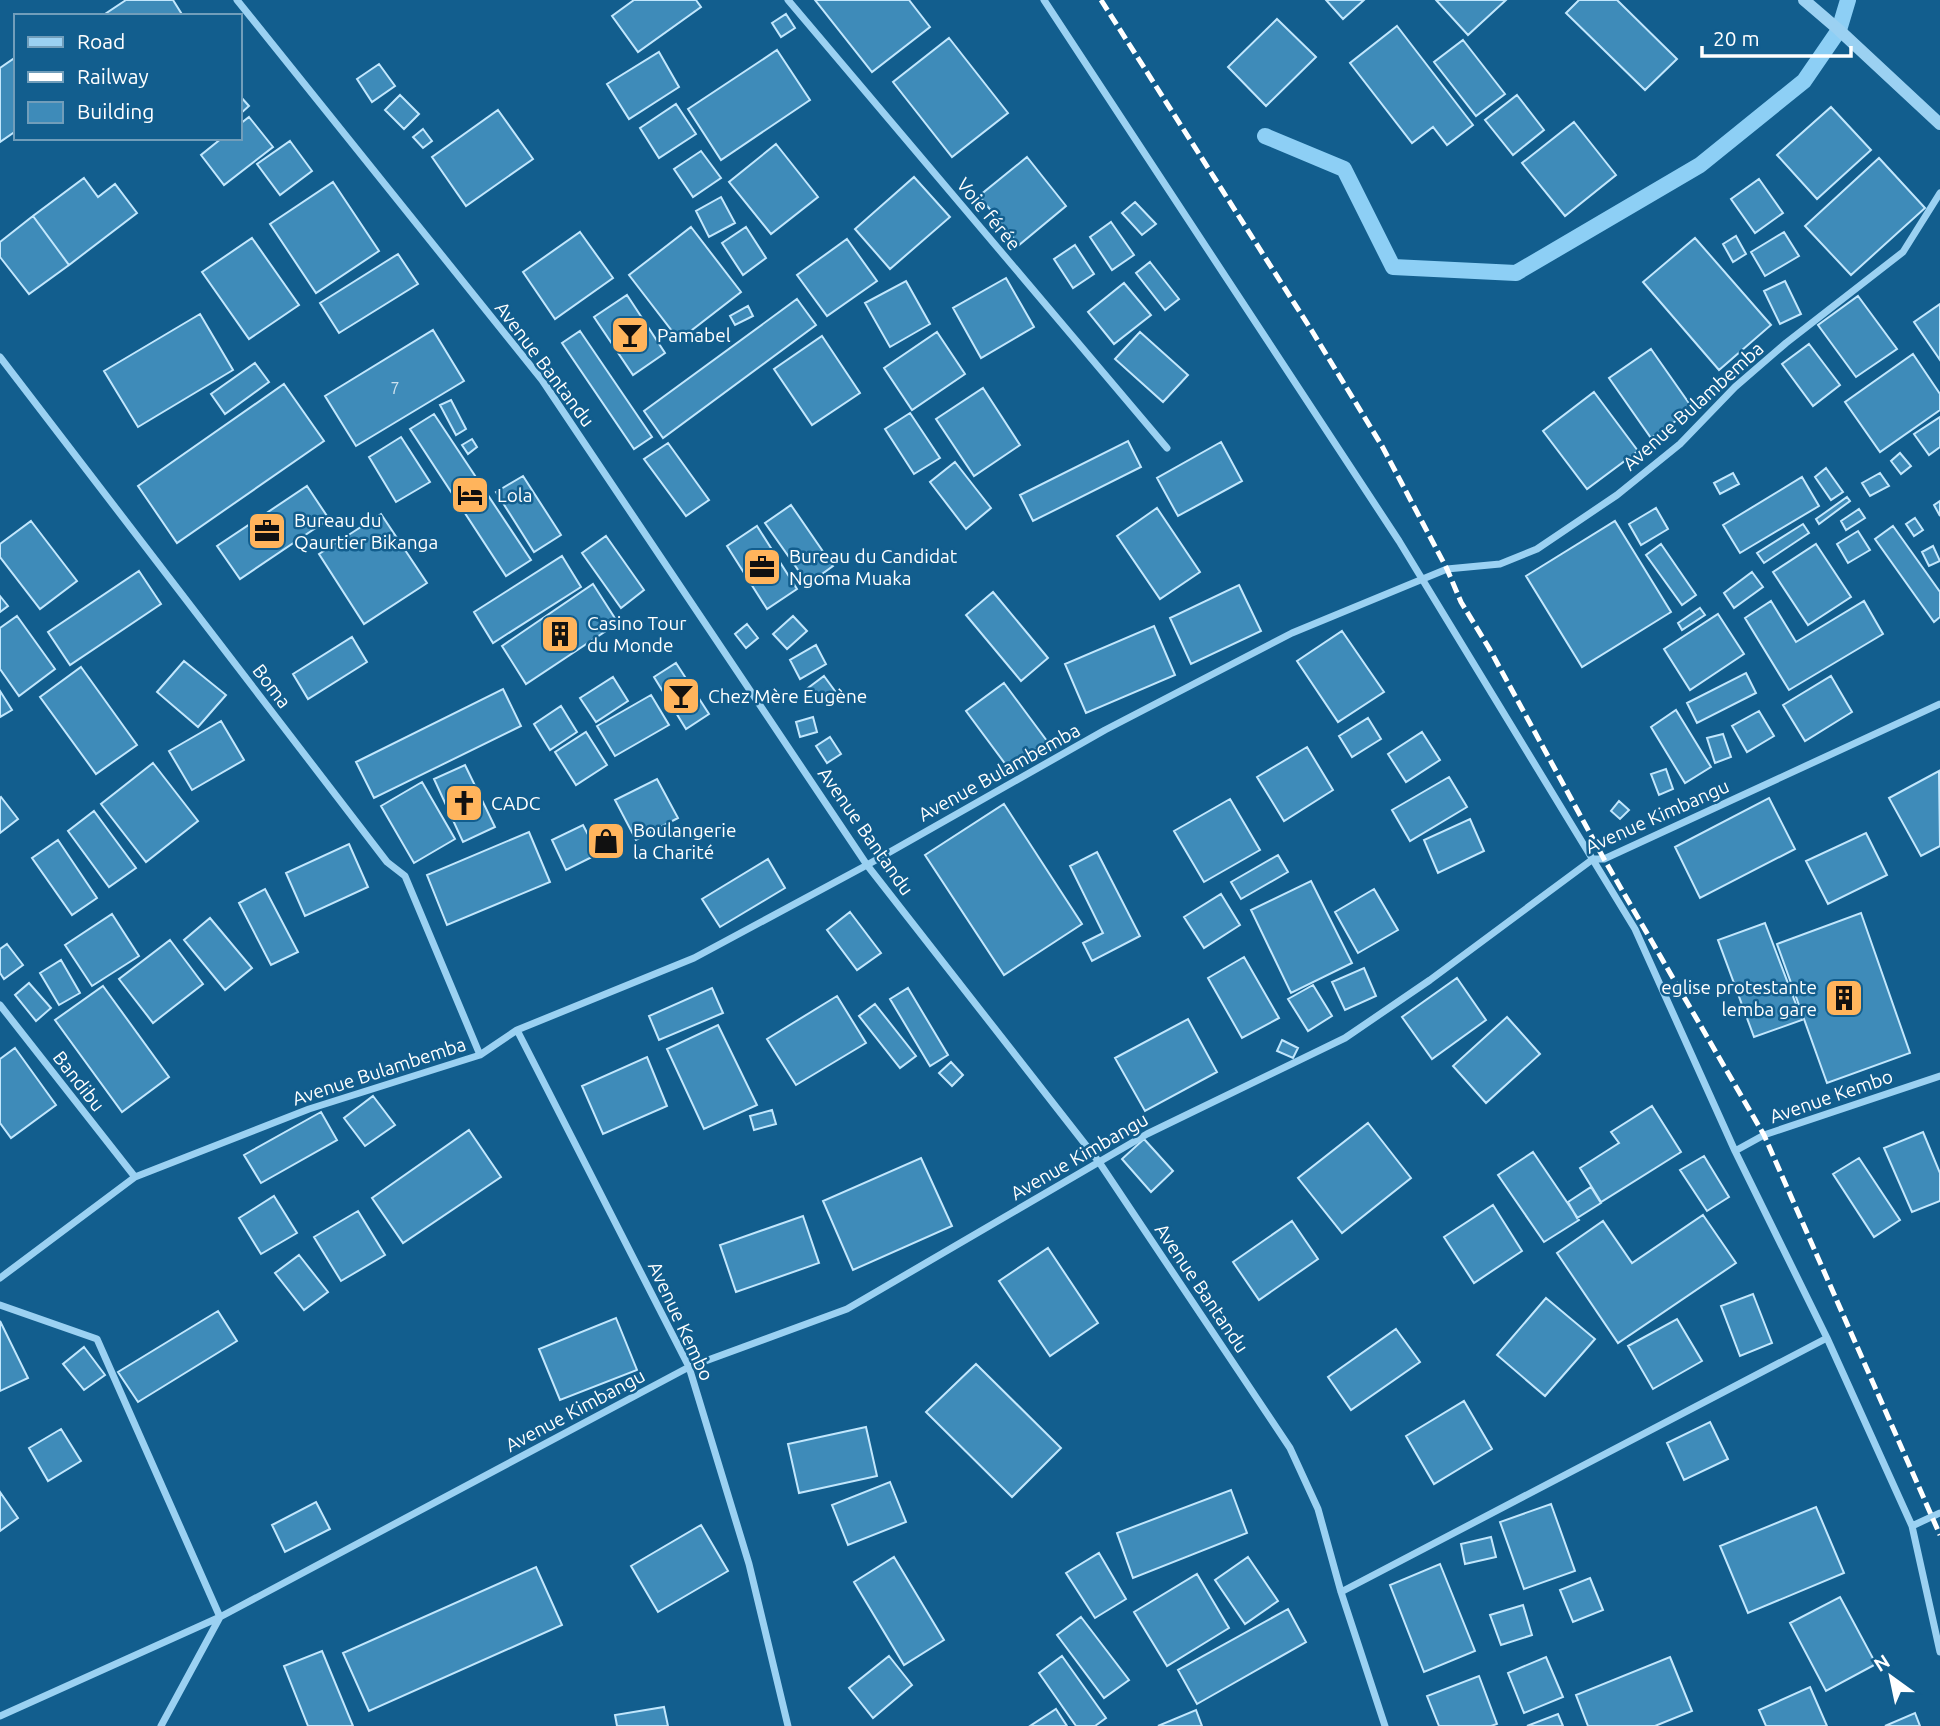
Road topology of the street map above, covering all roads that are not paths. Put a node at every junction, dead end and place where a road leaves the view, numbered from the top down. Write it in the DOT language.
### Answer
graph roads {
  1 [pos="237,0"];
  2 [pos="788,0"];
  3 [pos="1044,0"];
  4 [pos="1804,0"];
  5 [pos="1940,124"];
  6 [pos="1940,193"];
  7 [pos="0,357"];
  8 [pos="1167,447"];
  9 [pos="1422,578"];
  10 [pos="1940,704"];
  11 [pos="1593,859"];
  12 [pos="867,864"];
  13 [pos="0,1005"];
  14 [pos="517,1030"];
  15 [pos="480,1055"];
  16 [pos="1940,1076"];
  17 [pos="1735,1151"];
  18 [pos="1099,1162"];
  19 [pos="135,1177"];
  20 [pos="0,1278"];
  21 [pos="0,1305"];
  22 [pos="1827,1338"];
  23 [pos="689,1367"];
  24 [pos="1940,1513"];
  25 [pos="1912,1526"];
  26 [pos="1341,1592"];
  27 [pos="220,1617"];
  28 [pos="1940,1652"];
  29 [pos="0,1716"];
  30 [pos="161,1726"];
  31 [pos="788,1726"];
  32 [pos="1385,1726"];
  1 -- 12 [label="street, Avenue Bantandu"];
  2 -- 8 [label="street, Voie férée"];
  3 -- 9 [label="street"];
  4 -- 5 [label="street"];
  6 -- 9 [label="street, Avenue Bulambemba"];
  7 -- 15 [label="street, Boma"];
  9 -- 11 [label="street"];
  9 -- 12 [label="street, Avenue Bulambemba"];
  10 -- 11 [label="street, Avenue Kimbangu"];
  11 -- 17 [label="street"];
  11 -- 18 [label="street, Avenue Kimbangu"];
  12 -- 14 [label="street, Avenue Bulambemba"];
  12 -- 18 [label="street, Avenue Bantandu"];
  13 -- 19 [label="street, Bandibu"];
  14 -- 15 [label="street, Avenue Bulambemba"];
  14 -- 23 [label="street, Avenue Kembo"];
  15 -- 19 [label="street, Avenue Bulambemba"];
  16 -- 17 [label="street, Avenue Kembo"];
  17 -- 22 [label="street"];
  18 -- 23 [label="street, Avenue Kimbangu"];
  18 -- 26 [label="street, Avenue Bantandu"];
  19 -- 20 [label="street, Avenue Bulambemba"];
  21 -- 27 [label="street"];
  22 -- 25 [label="street"];
  22 -- 26 [label="street"];
  23 -- 27 [label="street, Avenue Kimbangu"];
  23 -- 31 [label="street, Avenue Kembo"];
  24 -- 25 [label="street"];
  25 -- 28 [label="street"];
  26 -- 32 [label="street, Avenue Bantandu"];
  27 -- 29 [label="street, Avenue Kimbangu"];
  27 -- 30 [label="street"];
}
